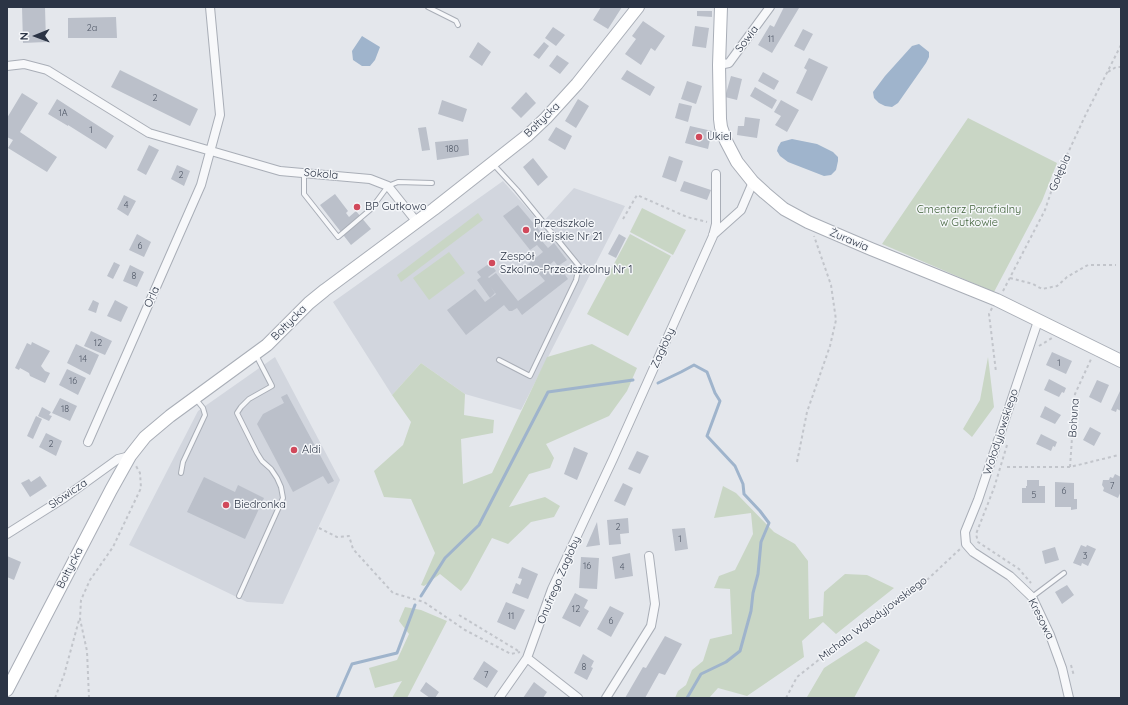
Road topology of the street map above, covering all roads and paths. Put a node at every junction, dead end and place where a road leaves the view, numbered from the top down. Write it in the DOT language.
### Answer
graph roads {
  1 [pos="210,7"];
  2 [pos="428,7"];
  3 [pos="638,7"];
  4 [pos="721,7"];
  5 [pos="770,7"];
  6 [pos="458,24"];
  7 [pos="1121,45"];
  8 [pos="7,66"];
  9 [pos="719,66"];
  10 [pos="1121,67"];
  11 [pos="1108,72"];
  12 [pos="210,150"];
  13 [pos="492,163"];
  14 [pos="304,173"];
  15 [pos="716,174"];
  16 [pos="753,182"];
  17 [pos="432,183"];
  18 [pos="388,186"];
  19 [pos="623,219"];
  20 [pos="416,222"];
  21 [pos="716,224"];
  22 [pos="814,225"];
  23 [pos="713,236"];
  24 [pos="1116,265"];
  25 [pos="1010,278"];
  26 [pos="997,300"];
  27 [pos="1038,321"];
  28 [pos="1057,330"];
  29 [pos="1095,349"];
  30 [pos="1037,352"];
  31 [pos="255,354"];
  32 [pos="499,360"];
  33 [pos="1121,362"];
  34 [pos="996,372"];
  35 [pos="195,398"];
  36 [pos="88,442"];
  37 [pos="1007,445"];
  38 [pos="1118,455"];
  39 [pos="130,456"];
  40 [pos="613,460"];
  41 [pos="798,462"];
  42 [pos="1007,467"];
  43 [pos="1070,467"];
  44 [pos="181,473"];
  45 [pos="318,528"];
  46 [pos="7,534"];
  47 [pos="966,544"];
  48 [pos="649,556"];
  49 [pos="1064,573"];
  50 [pos="1039,592"];
  51 [pos="239,596"];
  52 [pos="1032,597"];
  53 [pos="459,615"];
  54 [pos="80,619"];
  55 [pos="520,652"];
  56 [pos="527,658"];
  57 [pos="1069,660"];
  58 [pos="1075,683"];
  59 [pos="7,690"];
  60 [pos="55,698"];
  61 [pos="89,698"];
  62 [pos="499,698"];
  63 [pos="578,698"];
  64 [pos="606,698"];
  65 [pos="786,698"];
  66 [pos="1069,698"];
  1 -- 12 [label="street"];
  2 -- 6 [label="lane"];
  3 -- 13 [label="main road, Bałtycka"];
  4 -- 9 [label="main road, Żurawia"];
  5 -- 9 [label="street, Sowia"];
  7 -- 11 [label="path, Gołębia"];
  8 -- 12 [label="street, Sokola"];
  9 -- 16 [label="main road, Żurawia"];
  10 -- 11 [label="path"];
  11 -- 25 [label="path, Gołębia"];
  12 -- 14 [label="street, Sokola"];
  12 -- 36 [label="street, Orla"];
  13 -- 20 [label="main road, Bałtycka"];
  13 -- 32 [label="lane"];
  14 -- 18 [label="street, Sokola"];
  14 -- 18 [label="lane"];
  15 -- 21 [label="street, Zagłoby"];
  16 -- 22 [label="main road, Żurawia"];
  16 -- 23 [label="street, Zagłoby"];
  17 -- 18 [label="lane"];
  18 -- 20 [label="street"];
  19 -- 21 [label="path"];
  20 -- 31 [label="main road, Bałtycka"];
  21 -- 23 [label="street, Zagłoby"];
  22 -- 26 [label="main road, Żurawia"];
  22 -- 41 [label="path"];
  23 -- 40 [label="street, Zagłoby"];
  24 -- 25 [label="path"];
  25 -- 26 [label="path, Gołębia"];
  26 -- 27 [label="main road, Żurawia"];
  26 -- 34 [label="path"];
  27 -- 28 [label="main road, Żurawia"];
  27 -- 47 [label="street, Wołodyjowskiego"];
  28 -- 29 [label="main road, Żurawia"];
  28 -- 30 [label="path"];
  29 -- 33 [label="main road, Żurawia"];
  29 -- 43 [label="path, Bohuna"];
  31 -- 35 [label="main road, Bałtycka"];
  31 -- 51 [label="lane"];
  35 -- 39 [label="main road, Bałtycka"];
  35 -- 44 [label="lane"];
  37 -- 50 [label="path"];
  38 -- 43 [label="path"];
  39 -- 46 [label="street, Słowicza"];
  39 -- 54 [label="path"];
  39 -- 59 [label="main road, Bałtycka"];
  40 -- 56 [label="street, Onufrego Zagłoby"];
  42 -- 43 [label="path"];
  45 -- 55 [label="path"];
  47 -- 52 [label="street, Kresowa"];
  47 -- 65 [label="path, Michała Wołodyjowskiego"];
  48 -- 64 [label="street"];
  49 -- 50 [label="lane"];
  50 -- 52 [label="lane"];
  52 -- 66 [label="street, Kresowa"];
  53 -- 55 [label="path"];
  54 -- 60 [label="path"];
  54 -- 61 [label="path"];
  55 -- 56 [label="path"];
  56 -- 62 [label="street, Onufrego Zagłoby"];
  56 -- 63 [label="street"];
  57 -- 58 [label="path"];
}
